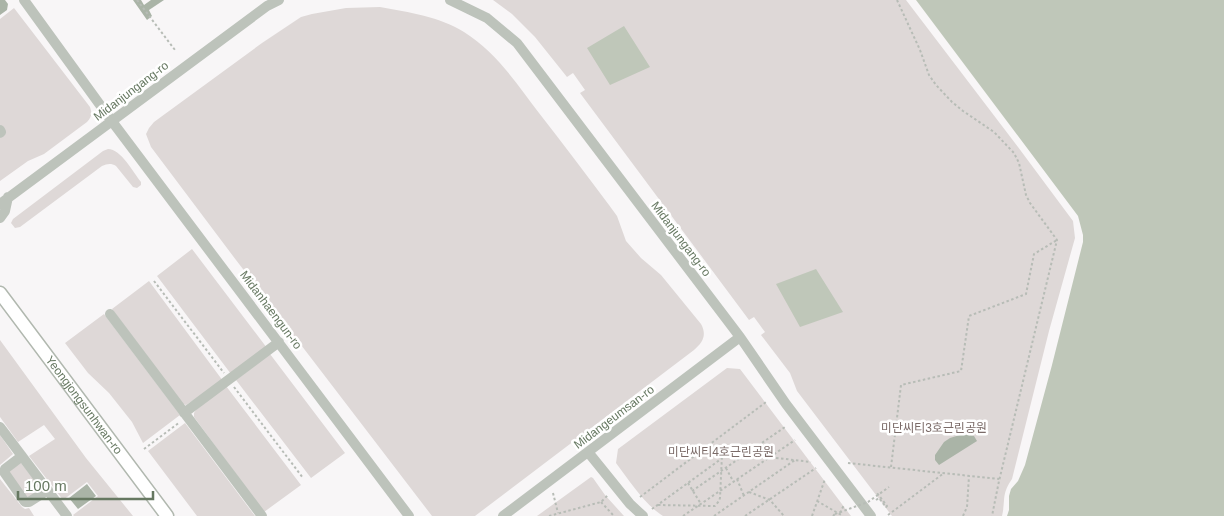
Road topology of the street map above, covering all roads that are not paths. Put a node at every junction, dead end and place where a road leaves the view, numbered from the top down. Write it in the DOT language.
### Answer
graph roads {
  1 [pos="24,0"];
  2 [pos="279,0"];
  3 [pos="450,0"];
  4 [pos="264,3"];
  5 [pos="112,120"];
  6 [pos="4,197"];
  7 [pos="0,204"];
  8 [pos="0,218"];
  9 [pos="0,293"];
  10 [pos="110,314"];
  11 [pos="740,337"];
  12 [pos="279,342"];
  13 [pos="186,415"];
  14 [pos="0,427"];
  15 [pos="588,452"];
  16 [pos="22,456"];
  17 [pos="48,490"];
  18 [pos="66,516"];
  19 [pos="167,516"];
  20 [pos="262,516"];
  21 [pos="410,516"];
  22 [pos="503,516"];
  23 [pos="643,516"];
  24 [pos="871,516"];
  1 -- 5 [label="street, Midanhaengun-ro"];
  2 -- 4 [label="street, Midanjungang-ro"];
  3 -- 11 [label="street, Midanjungang-ro"];
  4 -- 5 [label="street, Midanjungang-ro"];
  5 -- 6 [label="street, Midanjungang-ro"];
  5 -- 12 [label="street, Midanhaengun-ro"];
  6 -- 7 [label="street, Midanjungang-ro"];
  6 -- 8 [label="street"];
  9 -- 19 [label="main road, Yeongjongsunhwan-ro"];
  10 -- 13 [label="street"];
  11 -- 15 [label="street, Midangeumsan-ro"];
  11 -- 24 [label="street, Midanjungang-ro"];
  12 -- 13 [label="street"];
  12 -- 21 [label="street, Midanhaengun-ro"];
  13 -- 20 [label="street"];
  14 -- 16 [label="street"];
  15 -- 22 [label="street, Midangeumsan-ro"];
  15 -- 23 [label="street"];
  16 -- 17 [label="street"];
  16 -- 17 [label="street"];
  17 -- 18 [label="street"];
}
